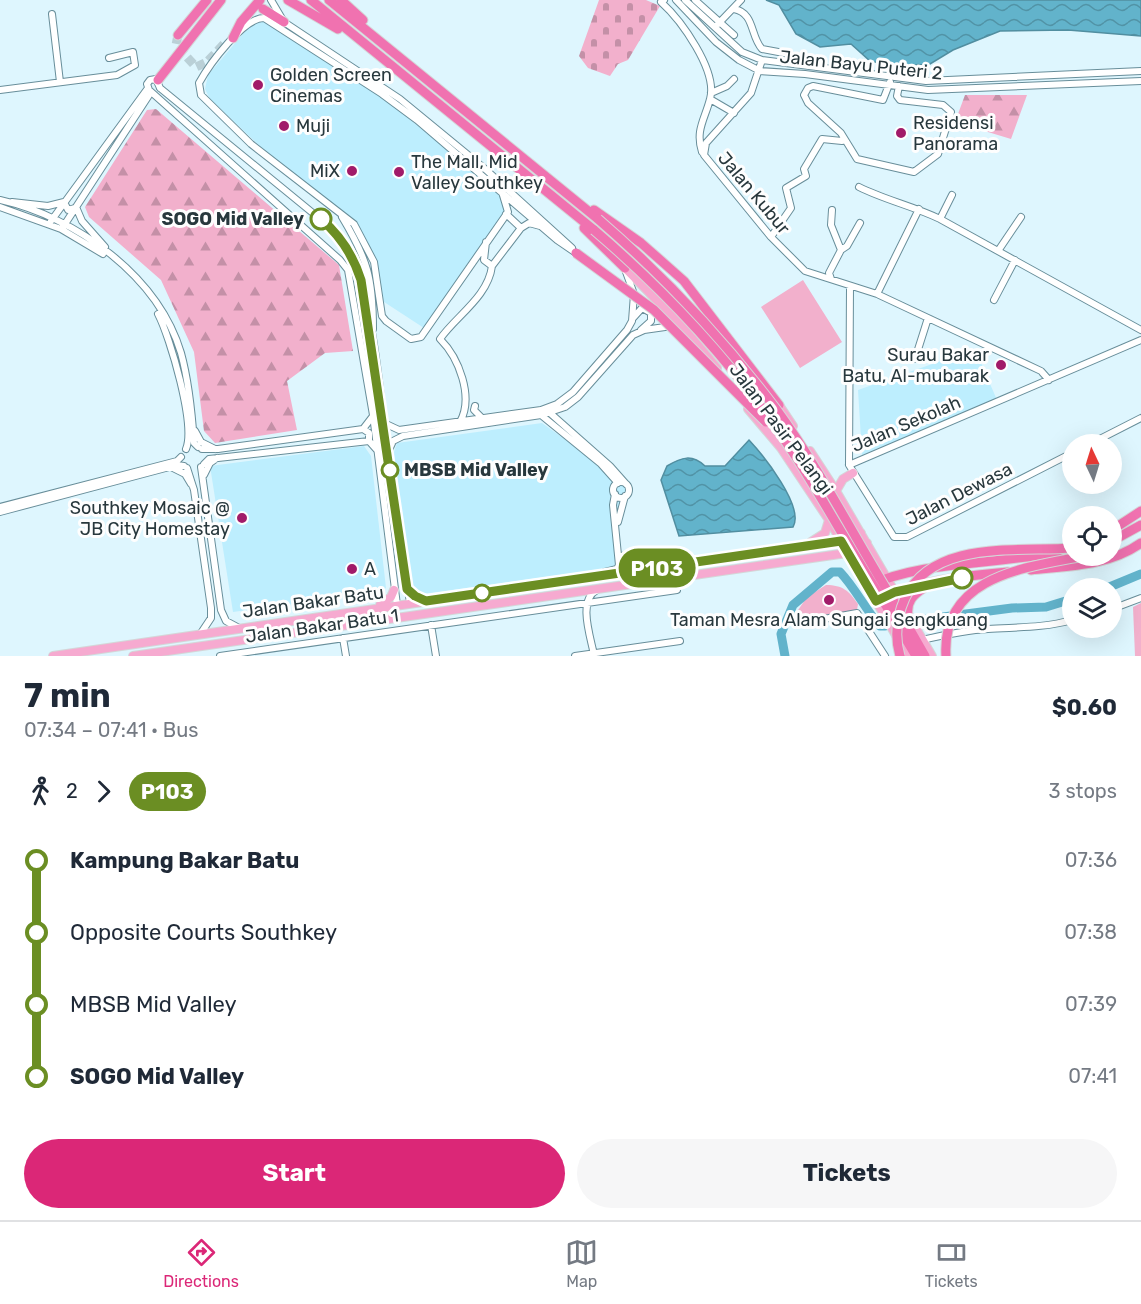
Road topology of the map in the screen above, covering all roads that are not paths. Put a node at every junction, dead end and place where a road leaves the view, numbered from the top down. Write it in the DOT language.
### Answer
graph roads {
  1 [pos="207,0"];
  2 [pos="221,0"];
  3 [pos="271,0"];
  4 [pos="288,0"];
  5 [pos="311,0"];
  6 [pos="329,0"];
  7 [pos="341,0"];
  8 [pos="664,0"];
  9 [pos="676,0"];
  10 [pos="685,0"];
  11 [pos="696,0"];
  12 [pos="741,0"];
  13 [pos="259,5"];
  14 [pos="734,9"];
  15 [pos="52,14"];
  16 [pos="284,22"];
  17 [pos="720,22"];
  18 [pos="714,29"];
  19 [pos="178,35"];
  20 [pos="734,35"];
  21 [pos="233,38"];
  22 [pos="358,41"];
  23 [pos="321,46"];
  24 [pos="109,58"];
  25 [pos="762,60"];
  26 [pos="799,63"];
  27 [pos="346,69"];
  28 [pos="760,71"];
  29 [pos="1141,71"];
  30 [pos="895,78"];
  31 [pos="734,79"];
  32 [pos="1141,81"];
  33 [pos="60,82"];
  34 [pos="161,84"];
  35 [pos="888,85"];
  36 [pos="436,86"];
  37 [pos="899,87"];
  38 [pos="0,90"];
  39 [pos="152,93"];
  40 [pos="710,96"];
  41 [pos="734,113"];
  42 [pos="842,141"];
  43 [pos="704,155"];
  44 [pos="859,187"];
  45 [pos="555,191"];
  46 [pos="502,192"];
  47 [pos="952,195"];
  48 [pos="3,201"];
  49 [pos="64,202"];
  50 [pos="0,207"];
  51 [pos="76,207"];
  52 [pos="919,209"];
  53 [pos="832,210"];
  54 [pos="340,214"];
  55 [pos="506,214"];
  56 [pos="1021,217"];
  57 [pos="940,219"];
  58 [pos="51,221"];
  59 [pos="860,223"];
  60 [pos="63,226"];
  61 [pos="541,226"];
  62 [pos="521,228"];
  63 [pos="771,237"];
  64 [pos="486,242"];
  65 [pos="841,250"];
  66 [pos="998,251"];
  67 [pos="576,253"];
  68 [pos="1015,260"];
  69 [pos="118,261"];
  70 [pos="492,266"];
  71 [pos="625,268"];
  72 [pos="831,279"];
  73 [pos="850,286"];
  74 [pos="877,294"];
  75 [pos="994,300"];
  76 [pos="928,318"];
  77 [pos="632,321"];
  78 [pos="682,326"];
  79 [pos="1141,330"];
  80 [pos="638,332"];
  81 [pos="1141,340"];
  82 [pos="373,346"];
  83 [pos="915,359"];
  84 [pos="1048,380"];
  85 [pos="779,405"];
  86 [pos="475,406"];
  87 [pos="550,413"];
  88 [pos="373,415"];
  89 [pos="541,415"];
  90 [pos="482,418"];
  91 [pos="1141,418"];
  92 [pos="460,422"];
  93 [pos="384,423"];
  94 [pos="193,428"];
  95 [pos="363,429"];
  96 [pos="1110,434"];
  97 [pos="187,437"];
  98 [pos="783,438"];
  99 [pos="369,441"];
  100 [pos="200,448"];
  101 [pos="186,449"];
  102 [pos="218,449"];
  103 [pos="377,451"];
  104 [pos="387,453"];
  105 [pos="182,457"];
  106 [pos="218,458"];
  107 [pos="1062,458"];
  108 [pos="168,465"];
  109 [pos="203,465"];
  110 [pos="849,465"];
  111 [pos="186,467"];
  112 [pos="853,473"];
  113 [pos="203,484"];
  114 [pos="622,484"];
  115 [pos="194,490"];
  116 [pos="836,491"];
  117 [pos="615,494"];
  118 [pos="625,496"];
  119 [pos="0,507"];
  120 [pos="1141,511"];
  121 [pos="0,512"];
  122 [pos="829,520"];
  123 [pos="1122,523"];
  124 [pos="398,525"];
  125 [pos="1141,525"];
  126 [pos="388,526"];
  127 [pos="1141,532"];
  128 [pos="861,533"];
  129 [pos="1124,539"];
  130 [pos="841,541"];
  131 [pos="867,543"];
  132 [pos="1141,543"];
  133 [pos="789,548"];
  134 [pos="1062,548"];
  135 [pos="1062,550"];
  136 [pos="847,552"];
  137 [pos="1122,552"];
  138 [pos="816,557"];
  139 [pos="1062,561"];
  140 [pos="854,563"];
  141 [pos="1071,566"];
  142 [pos="657,568"];
  143 [pos="886,577"];
  144 [pos="584,579"];
  145 [pos="933,583"];
  146 [pos="867,586"];
  147 [pos="600,588"];
  148 [pos="407,589"];
  149 [pos="394,590"];
  150 [pos="677,590"];
  151 [pos="572,593"];
  152 [pos="897,596"];
  153 [pos="1141,598"];
  154 [pos="426,601"];
  155 [pos="876,601"];
  156 [pos="586,603"];
  157 [pos="397,605"];
  158 [pos="1122,605"];
  159 [pos="407,607"];
  160 [pos="374,608"];
  161 [pos="424,614"];
  162 [pos="909,616"];
  163 [pos="386,619"];
  164 [pos="1062,622"];
  165 [pos="796,624"];
  166 [pos="431,625"];
  167 [pos="239,628"];
  168 [pos="201,633"];
  169 [pos="921,637"];
  170 [pos="344,638"];
  171 [pos="680,640"];
  172 [pos="284,647"];
  173 [pos="240,655"];
  174 [pos="594,655"];
  175 [pos="53,656"];
  176 [pos="133,656"];
  177 [pos="220,656"];
  178 [pos="285,656"];
  179 [pos="346,656"];
  180 [pos="436,656"];
  181 [pos="575,656"];
  182 [pos="885,656"];
  183 [pos="900,656"];
  184 [pos="908,656"];
  185 [pos="916,656"];
  186 [pos="925,656"];
  187 [pos="932,656"];
  188 [pos="946,656"];
  1 -- 19 [label="highway"];
  2 -- 34 [label="highway"];
  3 -- 16 [label="street"];
  4 -- 22 [label="highway"];
  5 -- 22 [label="highway"];
  6 -- 36 [label="highway"];
  7 -- 36 [label="highway"];
  8 -- 40 [label="street"];
  9 -- 28 [label="street, Jalan Bayu Puteri 2"];
  10 -- 18 [label="street, Jalan Bayu Puteri 2"];
  11 -- 17 [label="street"];
  12 -- 14 [label="street"];
  13 -- 16 [label="highway"];
  13 -- 21 [label="highway"];
  14 -- 17 [label="street"];
  14 -- 26 [label="street"];
  15 -- 33 [label="street"];
  16 -- 23 [label="street"];
  17 -- 18 [label="street"];
  17 -- 20 [label="street"];
  18 -- 25 [label="street, Jalan Bayu Puteri 2"];
  21 -- 27 [label="street"];
  21 -- 54 [label="street"];
  22 -- 45 [label="highway"];
  23 -- 27 [label="street"];
  23 -- 67 [label="street"];
  24 -- 33 [label="street"];
  25 -- 26 [label="street, Jalan Bayu Puteri 2"];
  25 -- 28 [label="street, Jalan Kubur"];
  26 -- 30 [label="street, Jalan Bayu Puteri 2"];
  27 -- 46 [label="street"];
  28 -- 35 [label="street, Jalan Bayu Puteri 2"];
  28 -- 41 [label="street, Jalan Kubur"];
  29 -- 30 [label="street, Jalan Bayu Puteri 2"];
  30 -- 35 [label="street"];
  31 -- 40 [label="street"];
  32 -- 37 [label="street, Jalan Bayu Puteri 2"];
  33 -- 38 [label="street"];
  34 -- 39 [label="street"];
  34 -- 39 [label="street"];
  34 -- 82 [label="street"];
  35 -- 37 [label="street, Jalan Bayu Puteri 2"];
  35 -- 37 [label="street"];
  36 -- 45 [label="highway"];
  39 -- 49 [label="street"];
  39 -- 51 [label="street"];
  39 -- 88 [label="street"];
  40 -- 41 [label="street"];
  40 -- 43 [label="street"];
  41 -- 43 [label="street, Jalan Kubur"];
  42 -- 63 [label="street"];
  43 -- 63 [label="street, Jalan Kubur"];
  44 -- 52 [label="street"];
  45 -- 71 [label="highway"];
  45 -- 85 [label="highway"];
  45 -- 98 [label="highway, bridge"];
  45 -- 186 [label="highway, bridge"];
  46 -- 55 [label="street"];
  46 -- 61 [label="street"];
  47 -- 57 [label="street"];
  48 -- 49 [label="street"];
  48 -- 58 [label="street"];
  49 -- 51 [label="street"];
  49 -- 58 [label="street"];
  50 -- 58 [label="street"];
  51 -- 60 [label="street"];
  51 -- 69 [label="street"];
  52 -- 57 [label="street"];
  52 -- 74 [label="street"];
  53 -- 65 [label="street"];
  54 -- 64 [label="street"];
  54 -- 82 [label="street"];
  55 -- 62 [label="street"];
  55 -- 64 [label="street"];
  56 -- 66 [label="street"];
  57 -- 66 [label="street"];
  58 -- 60 [label="street"];
  59 -- 65 [label="street"];
  60 -- 69 [label="street"];
  60 -- 97 [label="street"];
  61 -- 62 [label="street"];
  61 -- 67 [label="street"];
  62 -- 70 [label="street"];
  63 -- 72 [label="street, Jalan Kubur"];
  64 -- 70 [label="street"];
  65 -- 72 [label="street"];
  66 -- 68 [label="street"];
  67 -- 98 [label="highway, bridge"];
  68 -- 75 [label="street"];
  68 -- 79 [label="street"];
  69 -- 94 [label="street"];
  70 -- 92 [label="street"];
  71 -- 77 [label="street"];
  71 -- 78 [label="main road, Jalan Pasir Pelangi"];
  72 -- 73 [label="street, Jalan Kubur"];
  73 -- 74 [label="street, Jalan Kubur"];
  73 -- 110 [label="street"];
  74 -- 76 [label="street, Jalan Kubur"];
  76 -- 83 [label="street"];
  76 -- 84 [label="street, Jalan Kubur"];
  77 -- 80 [label="street"];
  77 -- 90 [label="street"];
  78 -- 80 [label="street"];
  78 -- 122 [label="main road, Jalan Pasir Pelangi"];
  80 -- 87 [label="street"];
  81 -- 84 [label="street, Jalan Sekolah"];
  82 -- 93 [label="street"];
  84 -- 110 [label="street, Jalan Sekolah"];
  85 -- 116 [label="main road, Jalan Pasir Pelangi"];
  86 -- 90 [label="street"];
  87 -- 89 [label="street"];
  87 -- 114 [label="street"];
  88 -- 95 [label="street"];
  88 -- 103 [label="street"];
  89 -- 104 [label="street"];
  89 -- 114 [label="street"];
  90 -- 92 [label="street"];
  91 -- 96 [label="street"];
  92 -- 93 [label="street"];
  93 -- 104 [label="street"];
  94 -- 100 [label="street"];
  94 -- 102 [label="street"];
  95 -- 99 [label="street"];
  95 -- 102 [label="street"];
  97 -- 101 [label="street"];
  97 -- 108 [label="street"];
  98 -- 185 [label="highway, bridge"];
  99 -- 103 [label="street"];
  99 -- 106 [label="street"];
  100 -- 101 [label="street"];
  100 -- 102 [label="street"];
  100 -- 109 [label="street"];
  101 -- 105 [label="street"];
  103 -- 126 [label="street"];
  104 -- 124 [label="street"];
  105 -- 108 [label="street"];
  105 -- 111 [label="street"];
  106 -- 109 [label="street"];
  106 -- 113 [label="street"];
  107 -- 112 [label="street, Jalan Dewasa"];
  108 -- 111 [label="street"];
  108 -- 115 [label="street"];
  108 -- 119 [label="street"];
  108 -- 121 [label="street"];
  109 -- 111 [label="street"];
  109 -- 113 [label="street"];
  110 -- 112 [label="street"];
  111 -- 115 [label="street"];
  112 -- 116 [label="main road"];
  113 -- 167 [label="street"];
  114 -- 117 [label="street"];
  114 -- 118 [label="street"];
  115 -- 168 [label="street"];
  116 -- 128 [label="main road, Jalan Pasir Pelangi"];
  117 -- 118 [label="street"];
  117 -- 144 [label="street"];
  118 -- 142 [label="street"];
  120 -- 123 [label="highway"];
  122 -- 130 [label="main road, Jalan Pasir Pelangi"];
  122 -- 133 [label="main road"];
  124 -- 126 [label="street"];
  124 -- 148 [label="street"];
  125 -- 129 [label="highway"];
  126 -- 149 [label="street"];
  127 -- 129 [label="highway"];
  128 -- 130 [label="main road, Jalan Bakar Batu"];
  128 -- 131 [label="main road, Jalan Pasir Pelangi"];
  130 -- 133 [label="main road, Jalan Bakar Batu"];
  130 -- 136 [label="main road, Jalan Pasir Pelangi"];
  131 -- 136 [label="main road, Jalan Bakar Batu"];
  131 -- 143 [label="main road, Jalan Pasir Pelangi"];
  132 -- 137 [label="highway"];
  133 -- 142 [label="main road, Jalan Bakar Batu"];
  134 -- 183 [label="highway, bridge"];
  135 -- 143 [label="highway"];
  136 -- 138 [label="main road, Jalan Bakar Batu"];
  136 -- 140 [label="main road, Jalan Pasir Pelangi"];
  138 -- 140 [label="main road"];
  138 -- 147 [label="main road, Jalan Bakar Batu"];
  139 -- 188 [label="highway, bridge"];
  140 -- 146 [label="main road, Jalan Pasir Pelangi"];
  141 -- 145 [label="highway"];
  142 -- 144 [label="main road, Jalan Bakar Batu"];
  143 -- 146 [label="highway"];
  143 -- 152 [label="main road, Jalan Pasir Pelangi"];
  144 -- 154 [label="main road, Jalan Bakar Batu"];
  145 -- 152 [label="highway"];
  145 -- 162 [label="highway"];
  146 -- 155 [label="main road, Jalan Pasir Pelangi"];
  147 -- 151 [label="main road, Jalan Bakar Batu"];
  147 -- 156 [label="street"];
  148 -- 154 [label="main road"];
  148 -- 159 [label="street"];
  149 -- 157 [label="street"];
  149 -- 160 [label="main road"];
  150 -- 156 [label="street, Jalan Bakar Batu 1"];
  151 -- 156 [label="street"];
  151 -- 161 [label="main road, Jalan Bakar Batu"];
  152 -- 155 [label="highway"];
  152 -- 162 [label="main road, Jalan Pasir Pelangi, bridge"];
  153 -- 158 [label="street"];
  154 -- 159 [label="main road, Jalan Bakar Batu"];
  155 -- 184 [label="main road, Jalan Pasir Pelangi"];
  156 -- 166 [label="street, Jalan Bakar Batu 1"];
  156 -- 174 [label="street"];
  157 -- 159 [label="main road"];
  157 -- 160 [label="main road, Jalan Bakar Batu"];
  159 -- 161 [label="main road"];
  159 -- 163 [label="main road, Jalan Bakar Batu"];
  160 -- 167 [label="main road, Jalan Bakar Batu"];
  161 -- 163 [label="main road, Jalan Bakar Batu"];
  162 -- 169 [label="main road, Jalan Pasir Pelangi"];
  163 -- 176 [label="main road, Jalan Bakar Batu"];
  164 -- 169 [label="street"];
  165 -- 182 [label="street"];
  166 -- 170 [label="street, Jalan Bakar Batu 1"];
  166 -- 180 [label="street"];
  167 -- 168 [label="main road, Jalan Bakar Batu"];
  168 -- 175 [label="main road, Jalan Bakar Batu"];
  169 -- 187 [label="main road, Jalan Pasir Pelangi"];
  170 -- 172 [label="street, Jalan Bakar Batu 1"];
  170 -- 179 [label="street"];
  171 -- 174 [label="street"];
  172 -- 173 [label="street, Jalan Bakar Batu 1"];
  172 -- 178 [label="street"];
  173 -- 177 [label="street, Jalan Bakar Batu 1"];
  174 -- 181 [label="street"];
}
